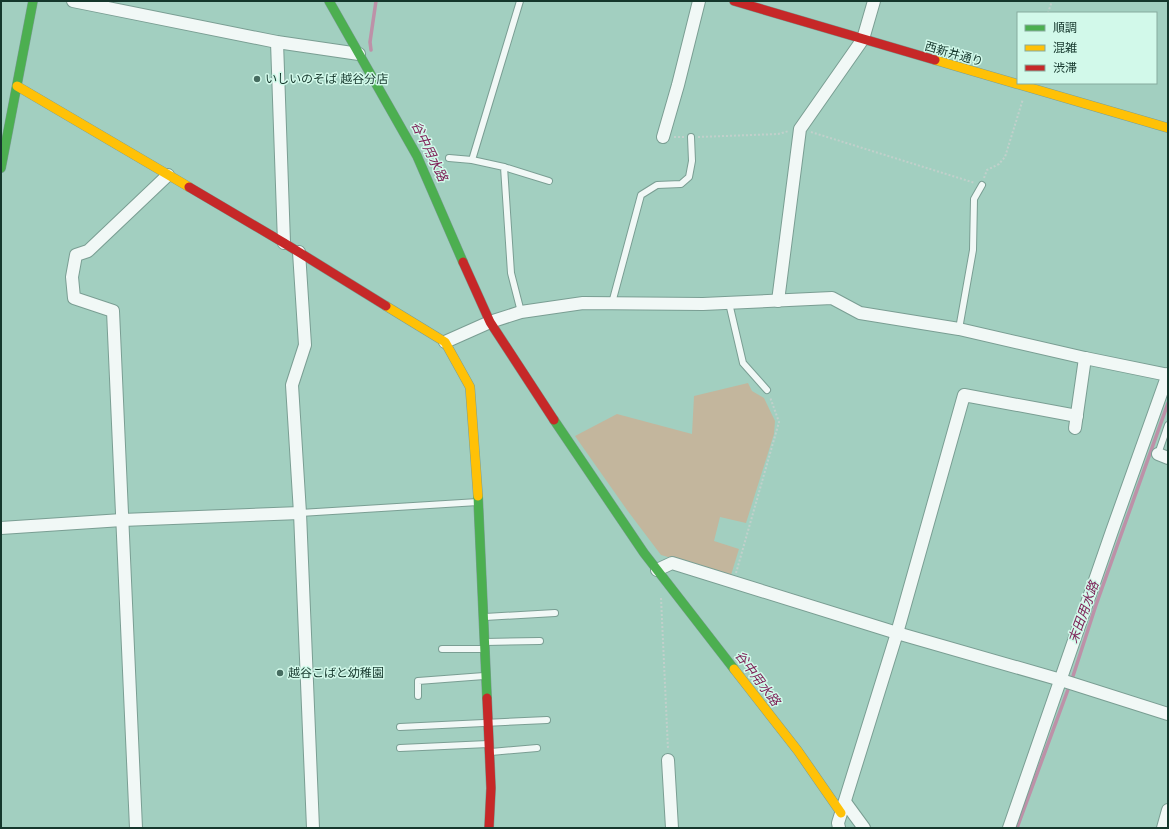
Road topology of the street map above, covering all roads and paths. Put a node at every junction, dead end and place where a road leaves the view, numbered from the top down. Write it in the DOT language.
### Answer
graph roads {
  1 [pos="33,1"];
  2 [pos="73,1"];
  3 [pos="329,1"];
  4 [pos="520,1"];
  5 [pos="699,1"];
  6 [pos="734,1"];
  7 [pos="874,1"];
  8 [pos="1052,1"];
  9 [pos="101,4"];
  10 [pos="1048,12"];
  11 [pos="862,39"];
  12 [pos="277,42"];
  13 [pos="359,54"];
  14 [pos="17,86"];
  15 [pos="1026,87"];
  16 [pos="1168,128"];
  17 [pos="800,129"];
  18 [pos="663,137"];
  19 [pos="691,137"];
  20 [pos="449,158"];
  21 [pos="472,160"];
  22 [pos="504,167"];
  23 [pos="1,168"];
  24 [pos="168,174"];
  25 [pos="549,181"];
  26 [pos="982,185"];
  27 [pos="284,243"];
  28 [pos="298,252"];
  29 [pos="778,301"];
  30 [pos="612,303"];
  31 [pos="729,303"];
  32 [pos="521,312"];
  33 [pos="490,322"];
  34 [pos="959,329"];
  35 [pos="445,342"];
  36 [pos="1085,358"];
  37 [pos="1168,375"];
  38 [pos="767,390"];
  39 [pos="1077,416"];
  40 [pos="1168,425"];
  41 [pos="1075,428"];
  42 [pos="1163,456"];
  43 [pos="478,502"];
  44 [pos="300,513"];
  45 [pos="122,520"];
  46 [pos="1,528"];
  47 [pos="657,570"];
  48 [pos="734,582"];
  49 [pos="660,591"];
  50 [pos="555,612"];
  51 [pos="483,617"];
  52 [pos="897,632"];
  53 [pos="540,640"];
  54 [pos="484,646"];
  55 [pos="442,649"];
  56 [pos="486,676"];
  57 [pos="1061,680"];
  58 [pos="418,696"];
  59 [pos="1168,714"];
  60 [pos="547,720"];
  61 [pos="488,724"];
  62 [pos="400,727"];
  63 [pos="400,748"];
  64 [pos="489,748"];
  65 [pos="537,748"];
  66 [pos="668,760"];
  67 [pos="843,807"];
  68 [pos="1168,810"];
  69 [pos="136,828"];
  70 [pos="314,828"];
  71 [pos="489,828"];
  72 [pos="672,828"];
  73 [pos="840,828"];
  74 [pos="864,828"];
  75 [pos="1009,828"];
  76 [pos="1163,828"];
  1 -- 14 [label="street"];
  2 -- 9 [label="street"];
  3 -- 13 [label="street"];
  4 -- 21 [label="lane"];
  5 -- 18 [label="street"];
  6 -- 11 [label="street, 西新井通り"];
  7 -- 11 [label="street"];
  8 -- 10 [label="path"];
  9 -- 12 [label="street"];
  11 -- 15 [label="street, 西新井通り"];
  11 -- 17 [label="street"];
  12 -- 13 [label="street"];
  12 -- 27 [label="street"];
  13 -- 33 [label="street"];
  14 -- 23 [label="street"];
  14 -- 24 [label="street"];
  15 -- 16 [label="street, 西新井通り"];
  15 -- 26 [label="path"];
  17 -- 19 [label="path"];
  17 -- 26 [label="path"];
  17 -- 29 [label="street"];
  18 -- 19 [label="path"];
  19 -- 30 [label="lane"];
  20 -- 21 [label="lane"];
  21 -- 22 [label="lane"];
  22 -- 25 [label="lane"];
  22 -- 32 [label="lane"];
  24 -- 27 [label="street"];
  24 -- 45 [label="street"];
  26 -- 34 [label="lane"];
  27 -- 28 [label="street"];
  28 -- 35 [label="street"];
  28 -- 44 [label="street"];
  29 -- 31 [label="street"];
  29 -- 34 [label="street"];
  30 -- 31 [label="street"];
  30 -- 32 [label="street"];
  31 -- 38 [label="lane"];
  32 -- 33 [label="street"];
  33 -- 35 [label="street"];
  33 -- 47 [label="street"];
  34 -- 36 [label="street"];
  35 -- 43 [label="street"];
  36 -- 37 [label="street"];
  36 -- 39 [label="street"];
  37 -- 57 [label="street"];
  38 -- 48 [label="path"];
  39 -- 41 [label="street"];
  39 -- 52 [label="street"];
  40 -- 42 [label="lane"];
  43 -- 44 [label="lane"];
  43 -- 51 [label="street"];
  44 -- 45 [label="street"];
  44 -- 70 [label="street"];
  45 -- 46 [label="street"];
  45 -- 69 [label="street"];
  47 -- 48 [label="street"];
  47 -- 67 [label="street"];
  48 -- 52 [label="street"];
  49 -- 66 [label="path"];
  50 -- 51 [label="lane"];
  51 -- 54 [label="street"];
  52 -- 57 [label="street"];
  52 -- 67 [label="street"];
  53 -- 54 [label="lane"];
  54 -- 55 [label="lane"];
  54 -- 56 [label="street"];
  56 -- 58 [label="lane"];
  56 -- 61 [label="street"];
  57 -- 59 [label="street"];
  57 -- 75 [label="street"];
  60 -- 61 [label="lane"];
  61 -- 62 [label="lane"];
  61 -- 64 [label="street"];
  63 -- 64 [label="lane"];
  64 -- 65 [label="lane"];
  64 -- 71 [label="street"];
  66 -- 72 [label="street"];
  67 -- 73 [label="street"];
  67 -- 74 [label="street"];
  68 -- 76 [label="street"];
}
